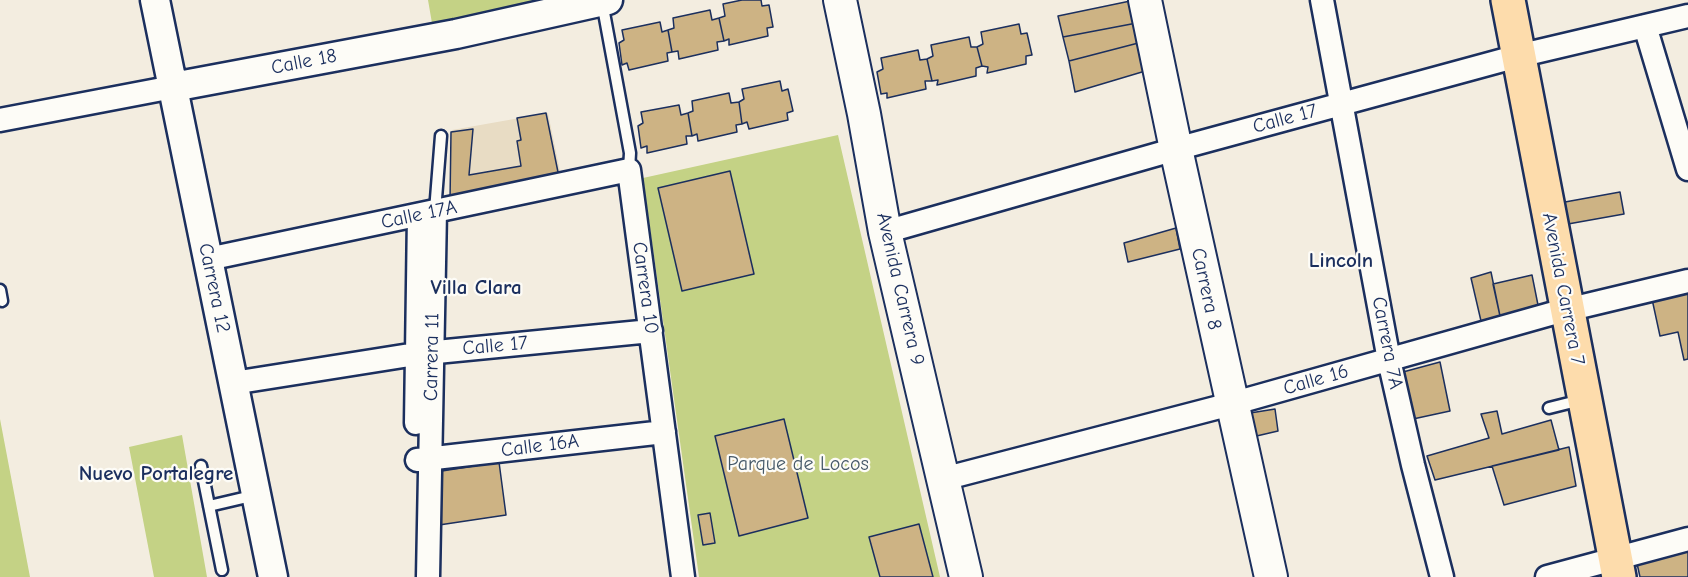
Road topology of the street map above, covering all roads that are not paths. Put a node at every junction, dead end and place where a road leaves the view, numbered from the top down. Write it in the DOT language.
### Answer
graph roads {
  1 [pos="155,0"];
  2 [pos="604,0"];
  3 [pos="840,0"];
  4 [pos="1145,0"];
  5 [pos="1322,0"];
  6 [pos="1508,0"];
  7 [pos="1688,16"];
  8 [pos="1645,27"];
  9 [pos="1518,56"];
  10 [pos="173,87"];
  11 [pos="1343,104"];
  12 [pos="0,120"];
  13 [pos="441,136"];
  14 [pos="1176,149"];
  15 [pos="1688,169"];
  16 [pos="629,170"];
  17 [pos="427,213"];
  18 [pos="885,232"];
  19 [pos="208,259"];
  20 [pos="1688,281"];
  21 [pos="1566,310"];
  22 [pos="651,331"];
  23 [pos="424,353"];
  24 [pos="1389,360"];
  25 [pos="233,383"];
  26 [pos="1584,399"];
  27 [pos="1232,404"];
  28 [pos="1549,408"];
  29 [pos="664,432"];
  30 [pos="423,460"];
  31 [pos="201,466"];
  32 [pos="944,479"];
  33 [pos="256,495"];
  34 [pos="209,506"];
  35 [pos="423,519"];
  36 [pos="1688,539"];
  37 [pos="1617,568"];
  38 [pos="222,570"];
  39 [pos="273,577"];
  40 [pos="417,577"];
  41 [pos="428,577"];
  42 [pos="683,577"];
  43 [pos="966,577"];
  44 [pos="1271,577"];
  45 [pos="1443,577"];
  46 [pos="1547,577"];
  1 -- 10 [label="street, Carrera 12"];
  2 -- 10 [label="street, Calle 18"];
  2 -- 16 [label="lane, Carrera 10"];
  3 -- 18 [label="main road, Avenida Carrera 9"];
  4 -- 14 [label="main road, Carrera 8"];
  5 -- 11 [label="street, Carrera 7A"];
  6 -- 9 [label="main road, Avenida Carrera 7"];
  7 -- 8 [label="street, Calle 17"];
  8 -- 9 [label="street, Calle 17"];
  8 -- 15 [label="street"];
  9 -- 11 [label="street, Calle 17"];
  9 -- 21 [label="main road, Avenida Carrera 7"];
  10 -- 12 [label="street, Calle 18"];
  10 -- 19 [label="street, Carrera 12"];
  11 -- 14 [label="street, Calle 17"];
  11 -- 24 [label="street, Carrera 7A"];
  13 -- 17 [label="lane, Carrera 11"];
  14 -- 18 [label="street, Calle 17"];
  14 -- 27 [label="main road, Carrera 8"];
  16 -- 17 [label="street, Calle 17A"];
  16 -- 22 [label="street, Carrera 10"];
  17 -- 19 [label="street, Calle 17A"];
  17 -- 23 [label="street, Carrera 11"];
  18 -- 32 [label="main road, Avenida Carrera 9"];
  19 -- 25 [label="street, Carrera 12"];
  20 -- 21 [label="street, Calle 16"];
  21 -- 24 [label="street, Calle 16"];
  21 -- 26 [label="main road, Avenida Carrera 7"];
  22 -- 23 [label="street, Calle 17"];
  22 -- 29 [label="street, Carrera 10"];
  23 -- 25 [label="street, Calle 17"];
  23 -- 30 [label="street, Carrera 11"];
  24 -- 27 [label="street, Calle 16"];
  24 -- 45 [label="street, Carrera 7A"];
  25 -- 33 [label="street, Carrera 12"];
  26 -- 28 [label="lane"];
  26 -- 37 [label="main road, Avenida Carrera 7"];
  27 -- 32 [label="street, Calle 16"];
  27 -- 44 [label="main road, Carrera 8"];
  29 -- 30 [label="street, Calle 16A"];
  29 -- 42 [label="street, Carrera 10"];
  30 -- 35 [label="street, Carrera 11"];
  31 -- 34 [label="lane"];
  32 -- 43 [label="main road, Avenida Carrera 9"];
  33 -- 34 [label="lane"];
  33 -- 39 [label="street, Carrera 12"];
  34 -- 38 [label="lane"];
  35 -- 40 [label="street, Carrera 11"];
  35 -- 41 [label="street, Carrera 11"];
  36 -- 37 [label="street"];
  37 -- 46 [label="street"];
}
